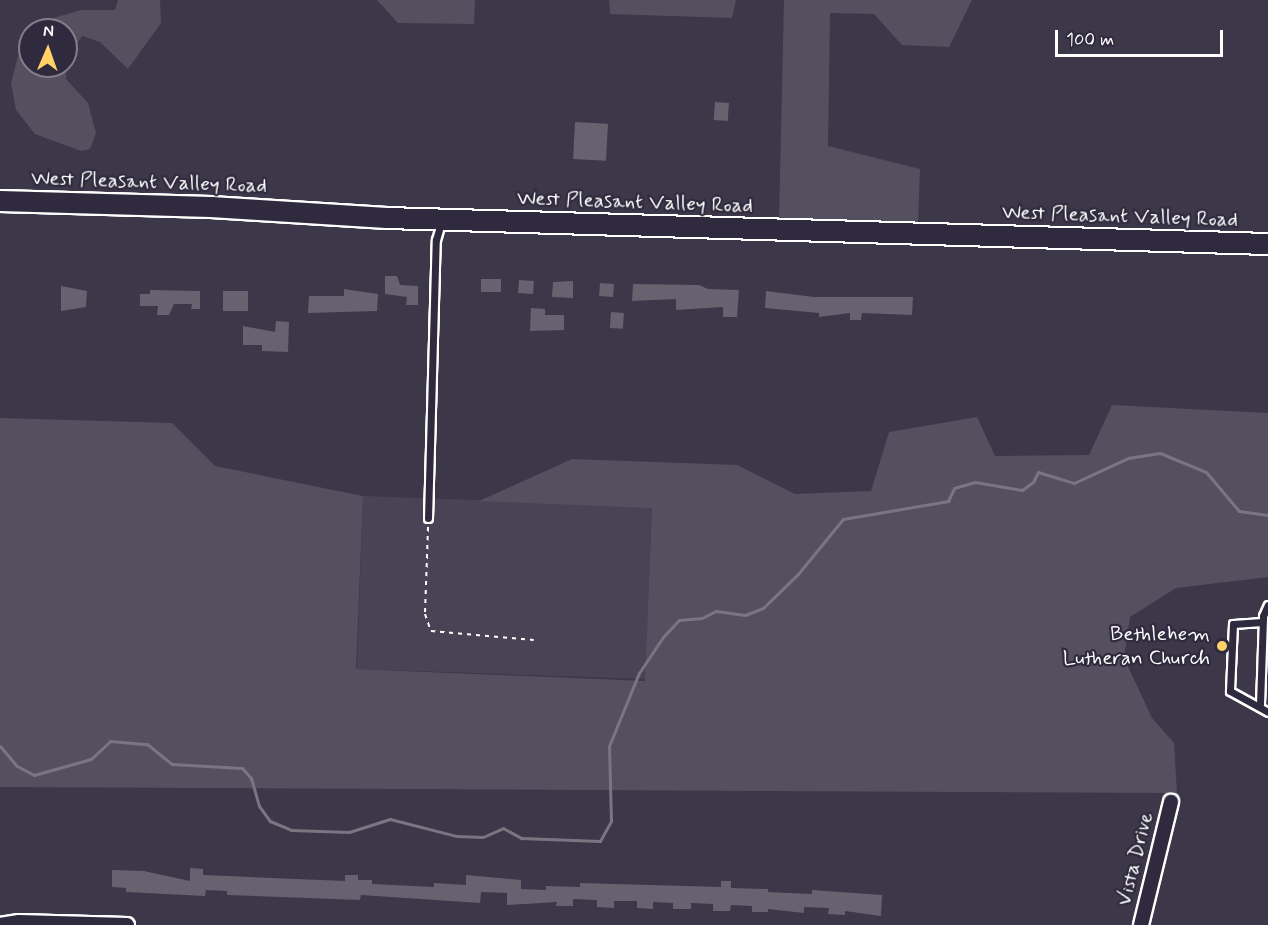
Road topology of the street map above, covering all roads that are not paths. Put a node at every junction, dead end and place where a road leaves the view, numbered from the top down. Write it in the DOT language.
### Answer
graph roads {
  1 [pos="0,201"];
  2 [pos="442,220"];
  3 [pos="1268,244"];
  4 [pos="428,518"];
  5 [pos="1268,605"];
  6 [pos="1262,622"];
  7 [pos="1260,704"];
  8 [pos="1268,712"];
  9 [pos="1171,802"];
  10 [pos="0,925"];
  11 [pos="127,925"];
  12 [pos="1140,925"];
  1 -- 2 [label="main road, West Pleasant Valley Road"];
  2 -- 3 [label="main road, West Pleasant Valley Road"];
  2 -- 4 [label="lane"];
  5 -- 6 [label="lane"];
  6 -- 7 [label="lane"];
  6 -- 7 [label="lane"];
  7 -- 8 [label="lane"];
  9 -- 12 [label="street, Vista Drive"];
  10 -- 11 [label="street"];
}
